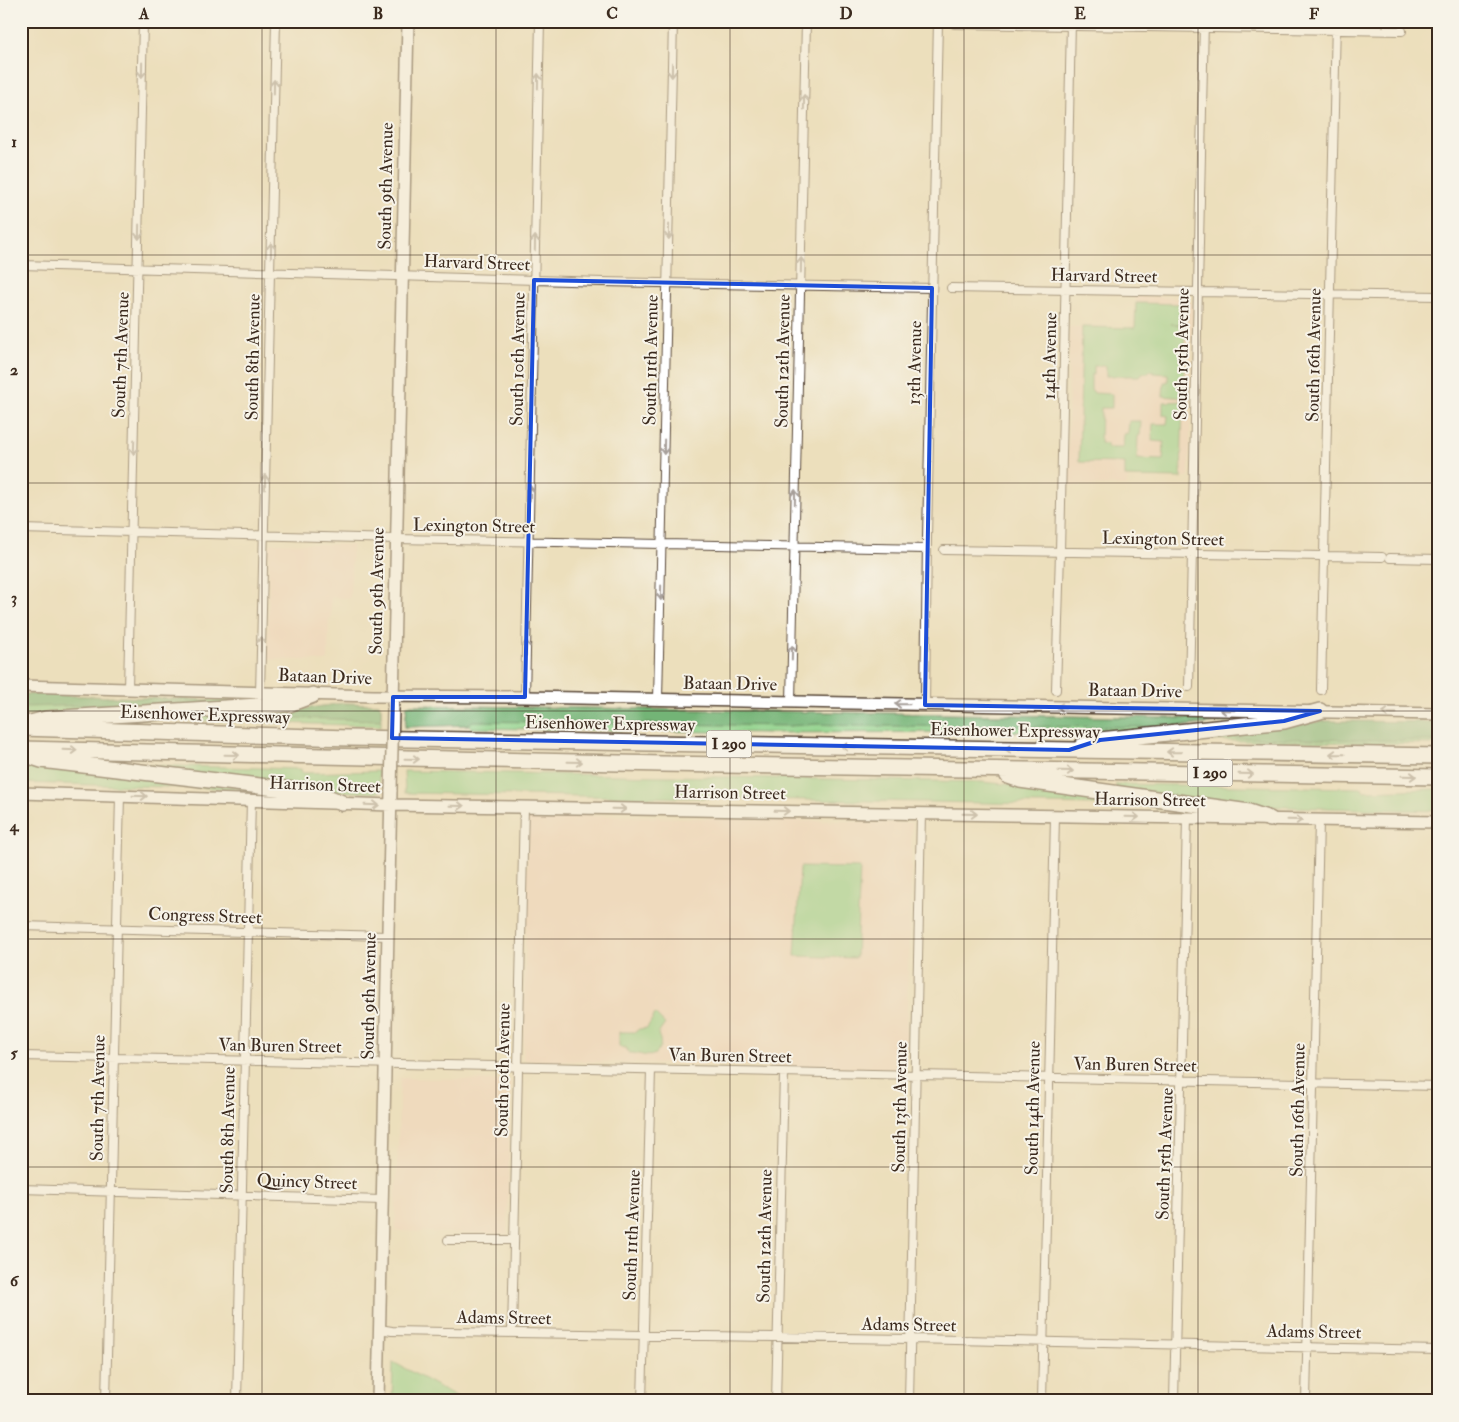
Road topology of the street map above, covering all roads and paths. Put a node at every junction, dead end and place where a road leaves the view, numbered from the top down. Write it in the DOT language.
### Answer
graph roads {
  1 [pos="143,21"];
  2 [pos="276,21"];
  3 [pos="408,21"];
  4 [pos="540,21"];
  5 [pos="673,21"];
  6 [pos="806,21"];
  7 [pos="819,21"];
  8 [pos="1336,21"];
  9 [pos="938,22"];
  10 [pos="954,24"];
  11 [pos="1071,24"];
  12 [pos="1204,25"];
  13 [pos="1336,30"];
  14 [pos="1402,32"];
  15 [pos="21,265"];
  16 [pos="138,268"];
  17 [pos="270,272"];
  18 [pos="402,276"];
  19 [pos="534,280"];
  20 [pos="668,282"];
  21 [pos="800,285"];
  22 [pos="932,288"];
  23 [pos="951,288"];
  24 [pos="1066,290"];
  25 [pos="1198,292"];
  26 [pos="1330,294"];
  27 [pos="1438,296"];
  28 [pos="21,529"];
  29 [pos="131,532"];
  30 [pos="264,536"];
  31 [pos="396,540"];
  32 [pos="529,542"];
  33 [pos="662,544"];
  34 [pos="794,546"];
  35 [pos="927,550"];
  36 [pos="944,550"];
  37 [pos="1060,552"];
  38 [pos="1193,554"];
  39 [pos="1324,557"];
  40 [pos="1438,559"];
  41 [pos="21,686"];
  42 [pos="1189,687"];
  43 [pos="128,689"];
  44 [pos="1056,690"];
  45 [pos="1321,690"];
  46 [pos="260,693"];
  47 [pos="313,695"];
  48 [pos="525,697"];
  49 [pos="658,700"];
  50 [pos="393,702"];
  51 [pos="791,702"];
  52 [pos="925,705"];
  53 [pos="1320,711"];
  54 [pos="1438,714"];
  55 [pos="21,727"];
  56 [pos="21,749"];
  57 [pos="1069,750"];
  58 [pos="21,754"];
  59 [pos="1438,756"];
  60 [pos="982,769"];
  61 [pos="1438,777"];
  62 [pos="21,793"];
  63 [pos="120,795"];
  64 [pos="251,800"];
  65 [pos="342,803"];
  66 [pos="391,805"];
  67 [pos="524,807"];
  68 [pos="921,813"];
  69 [pos="1055,816"];
  70 [pos="1187,818"];
  71 [pos="1270,820"];
  72 [pos="1319,820"];
  73 [pos="1438,822"];
  74 [pos="21,926"];
  75 [pos="117,928"];
  76 [pos="248,932"];
  77 [pos="388,936"];
  78 [pos="21,1056"];
  79 [pos="114,1058"];
  80 [pos="245,1061"];
  81 [pos="385,1064"];
  82 [pos="518,1067"];
  83 [pos="651,1070"];
  84 [pos="784,1072"];
  85 [pos="915,1076"];
  86 [pos="1048,1078"];
  87 [pos="1182,1081"];
  88 [pos="1314,1084"];
  89 [pos="1438,1086"];
  90 [pos="21,1189"];
  91 [pos="111,1191"];
  92 [pos="242,1195"];
  93 [pos="382,1200"];
  94 [pos="448,1240"];
  95 [pos="514,1240"];
  96 [pos="380,1329"];
  97 [pos="512,1333"];
  98 [pos="644,1335"];
  99 [pos="778,1338"];
  100 [pos="910,1339"];
  101 [pos="1043,1342"];
  102 [pos="1175,1344"];
  103 [pos="1307,1347"];
  104 [pos="1438,1350"];
  105 [pos="106,1401"];
  106 [pos="237,1401"];
  107 [pos="378,1401"];
  108 [pos="642,1401"];
  109 [pos="776,1401"];
  110 [pos="909,1401"];
  111 [pos="1042,1401"];
  112 [pos="1174,1401"];
  113 [pos="1306,1401"];
  1 -- 16 [label="street, South 7th Avenue, one-way"];
  17 -- 2 [label="street, South 8th Avenue, one-way"];
  3 -- 18 [label="street, South 9th Avenue"];
  19 -- 4 [label="street, South 10th Avenue, one-way"];
  5 -- 20 [label="street, South 11th Avenue, one-way"];
  21 -- 6 [label="street, South 12th Avenue, one-way"];
  7 -- 9 [label="street"];
  8 -- 13 [label="street, South 16th Avenue"];
  9 -- 22 [label="street, 13th Avenue"];
  10 -- 11 [label="street"];
  11 -- 12 [label="street"];
  11 -- 24 [label="street, 14th Avenue"];
  12 -- 13 [label="street"];
  12 -- 25 [label="street, South 15th Avenue"];
  13 -- 14 [label="street"];
  13 -- 26 [label="street, South 16th Avenue"];
  15 -- 16 [label="street, Harvard Street"];
  16 -- 17 [label="street, Harvard Street"];
  16 -- 29 [label="street, South 7th Avenue, one-way"];
  17 -- 18 [label="street, Harvard Street"];
  30 -- 17 [label="street, South 8th Avenue, one-way"];
  18 -- 19 [label="street, Harvard Street"];
  18 -- 31 [label="street, South 9th Avenue"];
  19 -- 20 [label="street, Harvard Street"];
  32 -- 19 [label="street, South 10th Avenue, one-way"];
  20 -- 21 [label="street, Harvard Street"];
  20 -- 33 [label="street, South 11th Avenue, one-way"];
  21 -- 22 [label="street, Harvard Street"];
  34 -- 21 [label="street, South 12th Avenue, one-way"];
  22 -- 35 [label="street, 13th Avenue"];
  23 -- 24 [label="street, Harvard Street"];
  24 -- 25 [label="street, Harvard Street"];
  24 -- 37 [label="street, 14th Avenue"];
  25 -- 26 [label="street, Harvard Street"];
  25 -- 38 [label="street, South 15th Avenue"];
  26 -- 27 [label="street, Harvard Street"];
  26 -- 39 [label="street, South 16th Avenue"];
  28 -- 29 [label="street, Lexington Street"];
  29 -- 30 [label="street, Lexington Street"];
  29 -- 43 [label="street, South 7th Avenue"];
  30 -- 31 [label="street, Lexington Street"];
  46 -- 30 [label="street, South 8th Avenue, one-way"];
  31 -- 32 [label="street, Lexington Street"];
  31 -- 50 [label="street, South 9th Avenue"];
  32 -- 33 [label="street, Lexington Street"];
  48 -- 32 [label="street, South 10th Avenue, one-way"];
  33 -- 34 [label="street, Lexington Street"];
  33 -- 49 [label="street, South 11th Avenue, one-way"];
  34 -- 35 [label="street, Lexington Street"];
  51 -- 34 [label="street, South 12th Avenue, one-way"];
  35 -- 52 [label="street, 13th Avenue"];
  36 -- 37 [label="street, Lexington Street"];
  37 -- 38 [label="street, Lexington Street"];
  37 -- 44 [label="street, 14th Avenue"];
  38 -- 39 [label="street, Lexington Street"];
  38 -- 42 [label="street, South 15th Avenue"];
  39 -- 40 [label="street, Lexington Street"];
  39 -- 45 [label="street, South 16th Avenue"];
  41 -- 43 [label="street, Bataan Drive"];
  43 -- 46 [label="street, Bataan Drive"];
  46 -- 47 [label="street, Bataan Drive"];
  47 -- 50 [label="street, Bataan Drive"];
  47 -- 55 [label="highway"];
  48 -- 49 [label="street, Bataan Drive"];
  48 -- 50 [label="street, Bataan Drive"];
  49 -- 51 [label="street, Bataan Drive"];
  50 -- 66 [label="street, South 9th Avenue, bridge"];
  52 -- 51 [label="street, Bataan Drive, one-way"];
  53 -- 52 [label="street, Bataan Drive, one-way"];
  54 -- 53 [label="street, Bataan Drive, one-way"];
  53 -- 57 [label="highway"];
  57 -- 55 [label="highway, Eisenhower Expressway / I 290, one-way"];
  56 -- 60 [label="highway, I 290, one-way"];
  59 -- 57 [label="highway, Eisenhower Expressway / I 290, one-way"];
  58 -- 65 [label="highway"];
  60 -- 61 [label="highway, I 290, one-way"];
  60 -- 71 [label="highway"];
  62 -- 63 [label="street, Harrison Street"];
  63 -- 64 [label="street, Harrison Street, one-way"];
  63 -- 75 [label="street, South 7th Avenue"];
  64 -- 65 [label="street, Harrison Street"];
  64 -- 76 [label="street, South 8th Avenue"];
  65 -- 66 [label="street, Harrison Street, one-way"];
  66 -- 67 [label="street, Harrison Street, one-way"];
  66 -- 77 [label="street, South 9th Avenue"];
  67 -- 68 [label="street, Harrison Street, one-way"];
  67 -- 82 [label="street, South 10th Avenue"];
  68 -- 69 [label="street, Harrison Street, one-way"];
  68 -- 85 [label="street, South 13th Avenue"];
  69 -- 70 [label="street, Harrison Street, one-way"];
  69 -- 86 [label="street, South 14th Avenue"];
  70 -- 71 [label="street, Harrison Street"];
  70 -- 87 [label="street, South 15th Avenue"];
  71 -- 72 [label="street, Harrison Street, one-way"];
  72 -- 73 [label="street, Harrison Street"];
  72 -- 88 [label="street, South 16th Avenue"];
  74 -- 75 [label="street, Congress Street"];
  75 -- 76 [label="street, Congress Street"];
  75 -- 79 [label="street, South 7th Avenue"];
  76 -- 77 [label="street, Congress Street"];
  76 -- 80 [label="street, South 8th Avenue"];
  77 -- 81 [label="street, South 9th Avenue"];
  78 -- 79 [label="street, Van Buren Street"];
  79 -- 80 [label="street, Van Buren Street"];
  79 -- 91 [label="street, South 7th Avenue"];
  80 -- 81 [label="street, Van Buren Street"];
  80 -- 92 [label="street, South 8th Avenue"];
  81 -- 82 [label="street, Van Buren Street"];
  81 -- 93 [label="street, South 9th Avenue"];
  82 -- 83 [label="street, Van Buren Street"];
  82 -- 95 [label="street, South 10th Avenue"];
  83 -- 84 [label="street, Van Buren Street"];
  83 -- 98 [label="street, South 11th Avenue"];
  84 -- 85 [label="street, Van Buren Street"];
  84 -- 99 [label="street, South 12th Avenue"];
  85 -- 86 [label="street, Van Buren Street"];
  85 -- 100 [label="street, South 13th Avenue"];
  86 -- 87 [label="street, Van Buren Street"];
  86 -- 101 [label="street, South 14th Avenue"];
  87 -- 88 [label="street, Van Buren Street"];
  87 -- 102 [label="street, South 15th Avenue"];
  88 -- 89 [label="street, Van Buren Street"];
  88 -- 103 [label="street, South 16th Avenue"];
  90 -- 91 [label="street, Quincy Street"];
  91 -- 92 [label="street, Quincy Street"];
  91 -- 105 [label="street, South 7th Avenue"];
  92 -- 93 [label="street, Quincy Street"];
  92 -- 106 [label="street, South 8th Avenue"];
  93 -- 96 [label="street, South 9th Avenue"];
  94 -- 95 [label="street"];
  95 -- 97 [label="street, South 10th Avenue"];
  96 -- 97 [label="street, Adams Street"];
  96 -- 107 [label="street, South 9th Avenue"];
  97 -- 98 [label="street, Adams Street"];
  98 -- 99 [label="street, Adams Street"];
  98 -- 108 [label="street, South 11th Avenue"];
  99 -- 100 [label="street, Adams Street"];
  99 -- 109 [label="street, South 12th Avenue"];
  100 -- 101 [label="street, Adams Street"];
  100 -- 110 [label="street, South 13th Avenue"];
  101 -- 102 [label="street, Adams Street"];
  101 -- 111 [label="street, South 14th Avenue"];
  102 -- 103 [label="street, Adams Street"];
  102 -- 112 [label="street, South 15th Avenue"];
  103 -- 104 [label="street, Adams Street"];
  103 -- 113 [label="street, South 16th Avenue"];
}
